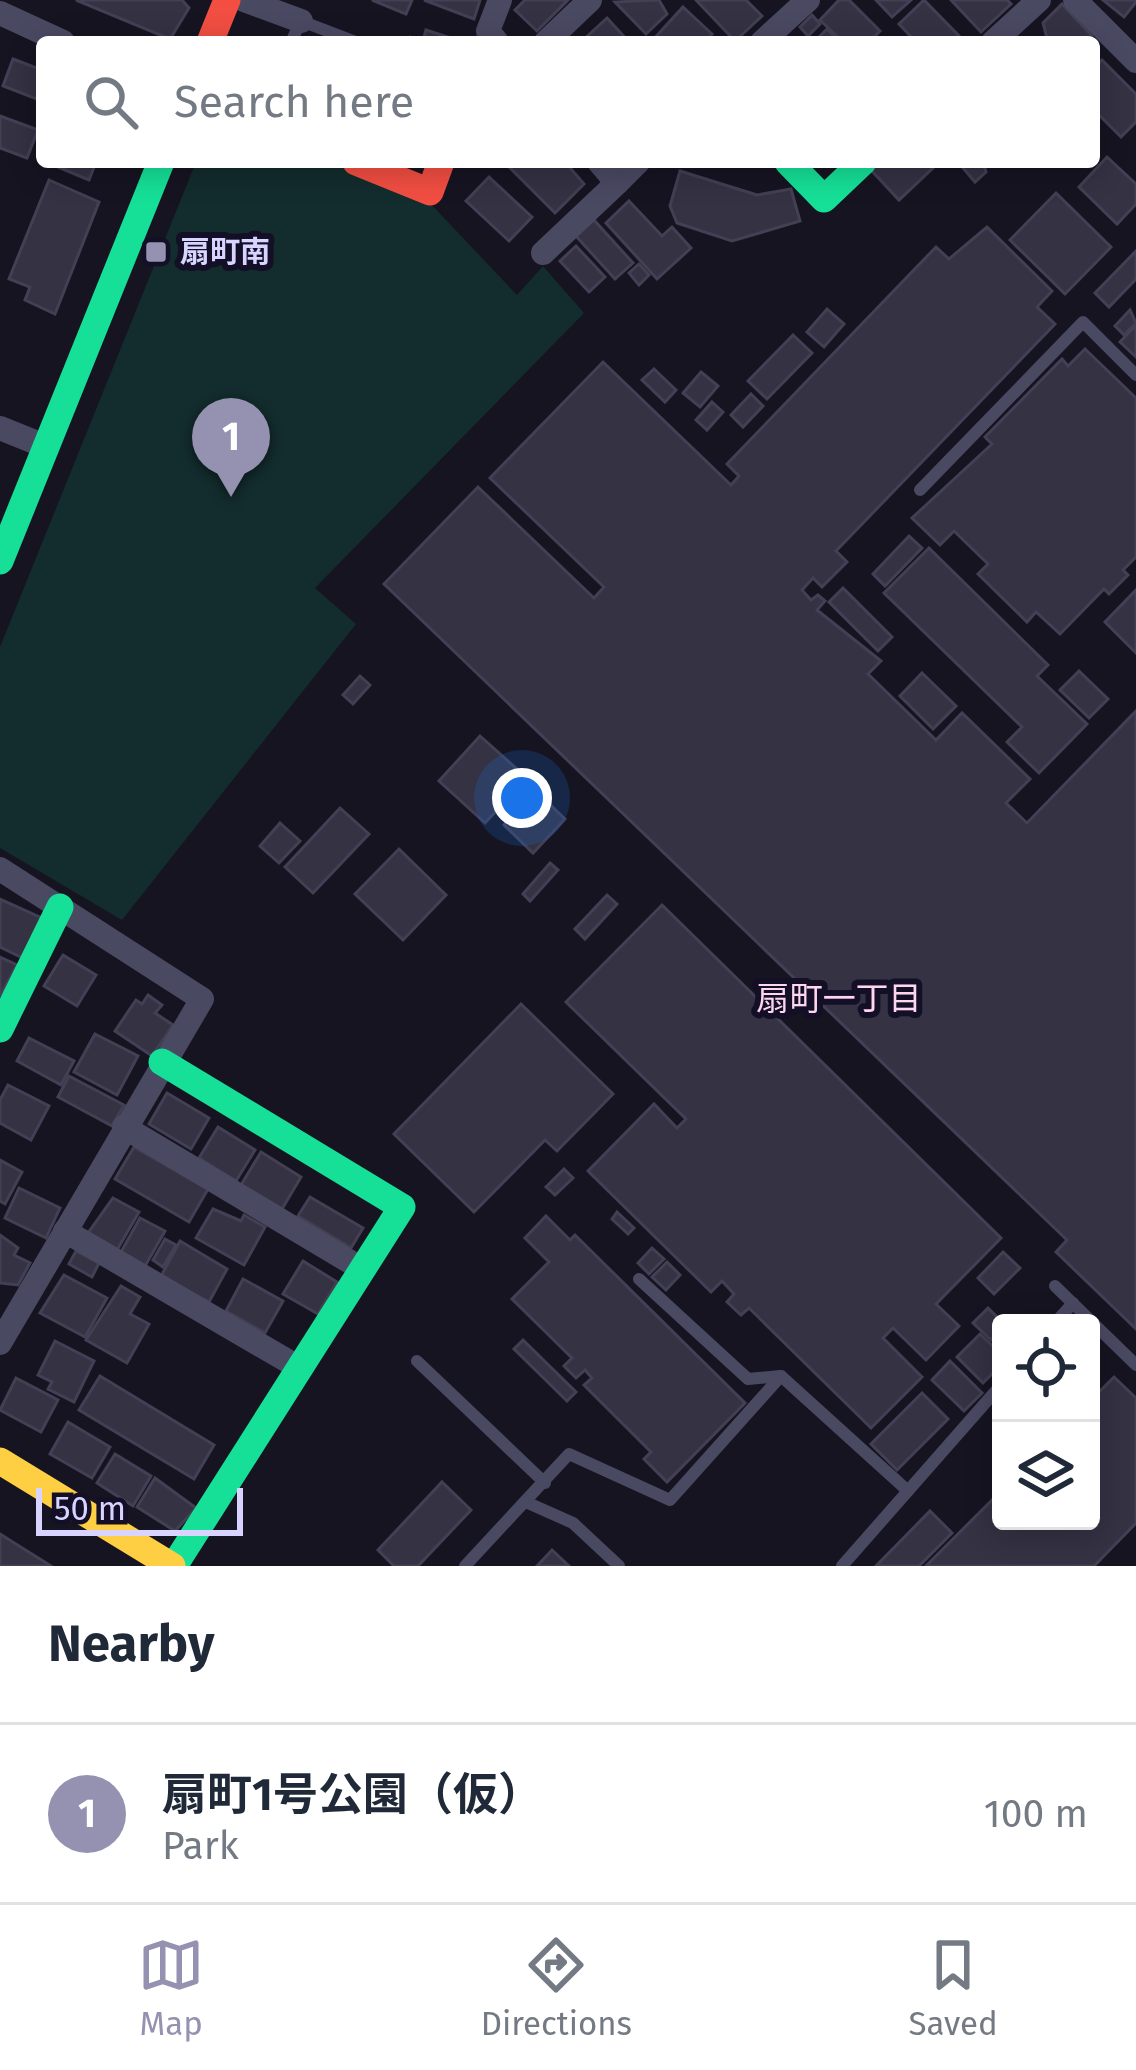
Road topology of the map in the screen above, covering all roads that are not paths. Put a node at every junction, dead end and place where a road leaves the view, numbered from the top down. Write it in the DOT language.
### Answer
graph roads {
  1 [pos="227,0"];
  2 [pos="244,0"];
  3 [pos="500,0"];
  4 [pos="590,0"];
  5 [pos="808,0"];
  6 [pos="1039,0"];
  7 [pos="1075,0"];
  8 [pos="4,12"];
  9 [pos="296,31"];
  10 [pos="52,36"];
  11 [pos="212,36"];
  12 [pos="490,36"];
  13 [pos="552,36"];
  14 [pos="769,36"];
  15 [pos="1000,36"];
  16 [pos="1136,62"];
  17 [pos="159,168"];
  18 [pos="371,168"];
  19 [pos="439,168"];
  20 [pos="603,168"];
  21 [pos="632,168"];
  22 [pos="794,168"];
  23 [pos="857,168"];
  24 [pos="617,183"];
  25 [pos="543,253"];
  26 [pos="1136,375"];
  27 [pos="0,428"];
  28 [pos="46,447"];
  29 [pos="920,490"];
  30 [pos="0,561"];
  31 [pos="0,869"];
  32 [pos="61,908"];
  33 [pos="0,1029"];
  34 [pos="162,1062"];
  35 [pos="124,1127"];
  36 [pos="64,1231"];
  37 [pos="362,1269"];
  38 [pos="639,1280"];
  39 [pos="1055,1286"];
  40 [pos="1073,1303"];
  41 [pos="9,1307"];
  42 [pos="1063,1314"];
  43 [pos="0,1343"];
  44 [pos="417,1361"];
  45 [pos="1136,1365"];
  46 [pos="298,1367"];
  47 [pos="781,1376"];
  48 [pos="992,1395"];
  49 [pos="0,1461"];
  50 [pos="545,1483"];
  51 [pos="908,1491"];
  52 [pos="528,1503"];
  53 [pos="173,1566"];
  54 [pos="464,1566"];
  55 [pos="619,1566"];
  56 [pos="842,1566"];
  1 -- 11 [label="street"];
  2 -- 9 [label="street"];
  3 -- 12 [label="street"];
  4 -- 13 [label="street"];
  5 -- 14 [label="street"];
  6 -- 15 [label="street"];
  7 -- 16 [label="street"];
  8 -- 10 [label="street"];
  17 -- 28 [label="street"];
  18 -- 19 [label="street"];
  20 -- 24 [label="street"];
  21 -- 24 [label="street"];
  22 -- 23 [label="street"];
  24 -- 25 [label="street"];
  26 -- 29 [label="lane"];
  27 -- 28 [label="street"];
  28 -- 30 [label="street"];
  31 -- 32 [label="street"];
  32 -- 33 [label="street"];
  32 -- 34 [label="street"];
  34 -- 35 [label="street"];
  34 -- 37 [label="street"];
  35 -- 36 [label="street"];
  35 -- 37 [label="street"];
  36 -- 41 [label="street"];
  36 -- 46 [label="street"];
  37 -- 46 [label="street"];
  38 -- 47 [label="lane"];
  39 -- 40 [label="lane"];
  40 -- 42 [label="lane"];
  40 -- 45 [label="lane"];
  41 -- 43 [label="street"];
  44 -- 50 [label="lane"];
  46 -- 53 [label="street"];
  47 -- 50 [label="lane"];
  47 -- 51 [label="lane"];
  48 -- 51 [label="lane"];
  49 -- 53 [label="street"];
  50 -- 52 [label="lane"];
  51 -- 56 [label="lane"];
  52 -- 54 [label="lane"];
  52 -- 55 [label="lane"];
}
